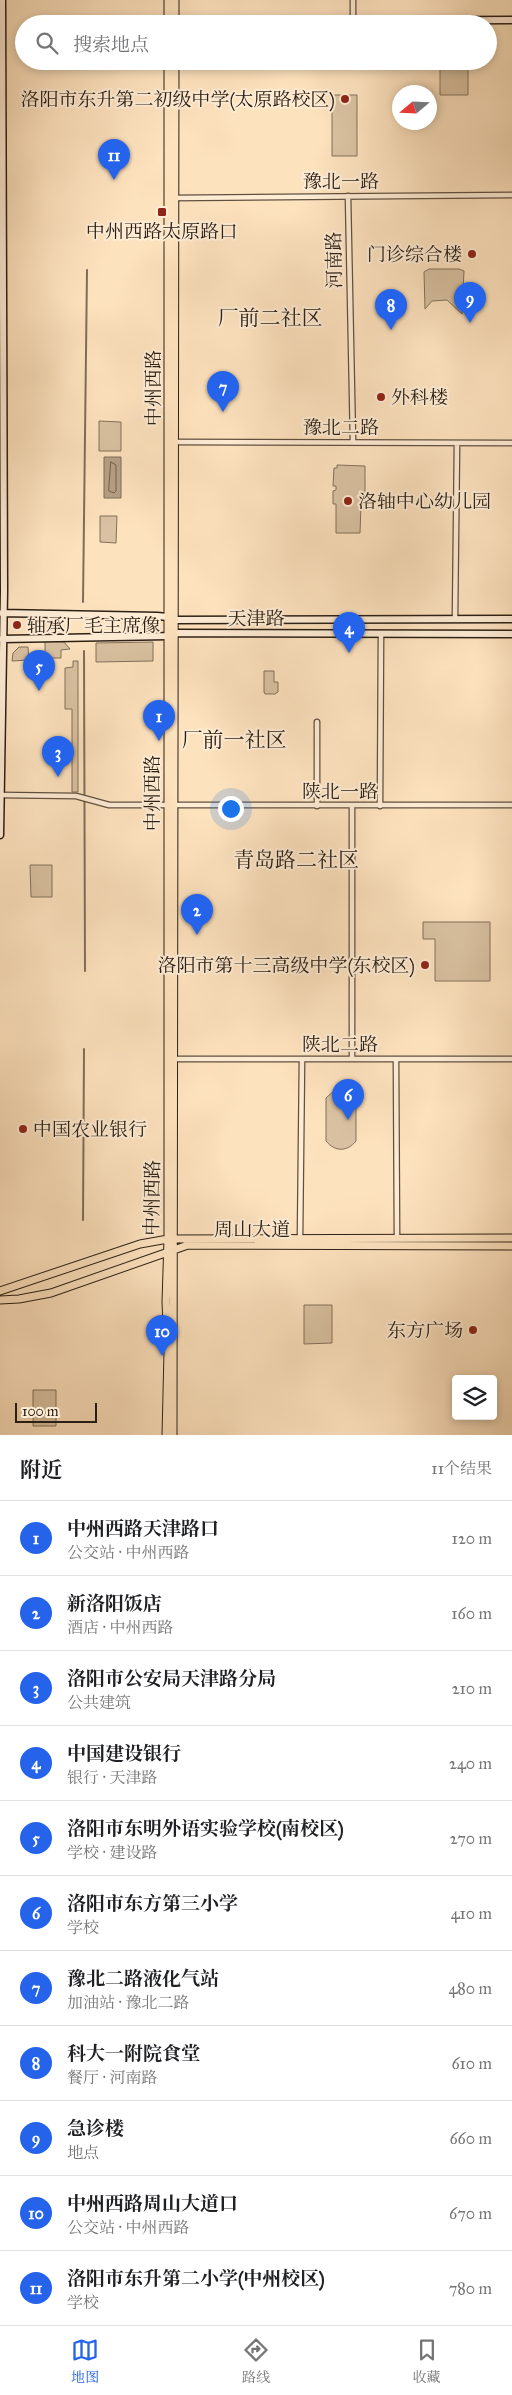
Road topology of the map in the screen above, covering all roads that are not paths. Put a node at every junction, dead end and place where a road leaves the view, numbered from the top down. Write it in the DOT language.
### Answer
graph roads {
  1 [pos="2,0"];
  2 [pos="168,0"];
  3 [pos="175,0"];
  4 [pos="353,0"];
  5 [pos="170,15"];
  6 [pos="172,15"];
  7 [pos="353,15"];
  8 [pos="497,20"];
  9 [pos="512,20"];
  10 [pos="168,70"];
  11 [pos="175,70"];
  12 [pos="512,195"];
  13 [pos="348,196"];
  14 [pos="172,198"];
  15 [pos="1,238"];
  16 [pos="172,442"];
  17 [pos="353,442"];
  18 [pos="457,443"];
  19 [pos="512,443"];
  20 [pos="2,613"];
  21 [pos="171,618"];
  22 [pos="455,618"];
  23 [pos="512,619"];
  24 [pos="381,634"];
  25 [pos="512,634"];
  26 [pos="171,635"];
  27 [pos="2,639"];
  28 [pos="317,722"];
  29 [pos="0,795"];
  30 [pos="512,805"];
  31 [pos="171,806"];
  32 [pos="317,806"];
  33 [pos="352,806"];
  34 [pos="380,806"];
  35 [pos="0,836"];
  36 [pos="171,1059"];
  37 [pos="302,1059"];
  38 [pos="352,1059"];
  39 [pos="396,1059"];
  40 [pos="512,1060"];
  41 [pos="171,1238"];
  42 [pos="300,1238"];
  43 [pos="397,1238"];
  44 [pos="512,1238"];
  45 [pos="512,1246"];
  46 [pos="174,1251"];
  47 [pos="166,1254"];
  48 [pos="0,1291"];
  49 [pos="0,1300"];
  50 [pos="166,1435"];
  51 [pos="174,1435"];
  1 -- 15 [label="main road"];
  2 -- 5 [label="main road"];
  3 -- 6 [label="main road"];
  4 -- 7 [label="street"];
  8 -- 9 [label="main road"];
  10 -- 14 [label="main road, 中州西路"];
  11 -- 14 [label="main road, 中州西路"];
  12 -- 13 [label="street, 豫北一路"];
  13 -- 14 [label="street, 豫北一路"];
  13 -- 17 [label="street, 河南路"];
  14 -- 16 [label="main road, 中州西路"];
  15 -- 20 [label="main road"];
  16 -- 17 [label="street, 豫北二路"];
  16 -- 21 [label="main road, 中州西路"];
  17 -- 18 [label="street, 豫北二路"];
  18 -- 19 [label="street, 豫北二路"];
  18 -- 22 [label="street"];
  20 -- 21 [label="main road, 天津路"];
  20 -- 27 [label="main road"];
  21 -- 22 [label="main road, 天津路"];
  21 -- 26 [label="main road, 中州西路"];
  22 -- 23 [label="main road, 天津路"];
  24 -- 25 [label="main road, 天津路"];
  24 -- 26 [label="main road, 天津路"];
  24 -- 34 [label="street"];
  26 -- 27 [label="main road, 天津路"];
  26 -- 31 [label="main road, 中州西路"];
  27 -- 29 [label="main road"];
  28 -- 32 [label="street"];
  29 -- 31 [label="street, 陕北一路"];
  29 -- 35 [label="main road"];
  30 -- 34 [label="street, 陕北一路"];
  31 -- 32 [label="street, 陕北一路"];
  31 -- 36 [label="main road, 中州西路"];
  32 -- 33 [label="street, 陕北一路"];
  33 -- 34 [label="street, 陕北一路"];
  33 -- 38 [label="street"];
  36 -- 37 [label="street, 陕北二路"];
  36 -- 41 [label="main road, 中州西路"];
  37 -- 38 [label="street, 陕北二路"];
  37 -- 42 [label="street"];
  38 -- 39 [label="street, 陕北二路"];
  39 -- 40 [label="street, 陕北二路"];
  39 -- 43 [label="street"];
  41 -- 42 [label="main road, 周山大道"];
  41 -- 46 [label="main road, 中州西路"];
  41 -- 47 [label="main road, 中州西路"];
  41 -- 48 [label="main road, 周山大道"];
  42 -- 43 [label="main road, 周山大道"];
  43 -- 44 [label="main road, 周山大道"];
  45 -- 46 [label="main road, 周山大道"];
  46 -- 47 [label="main road, 周山大道"];
  46 -- 51 [label="main road, 中州西路"];
  47 -- 49 [label="main road, 周山大道"];
  47 -- 50 [label="main road, 中州西路"];
}
